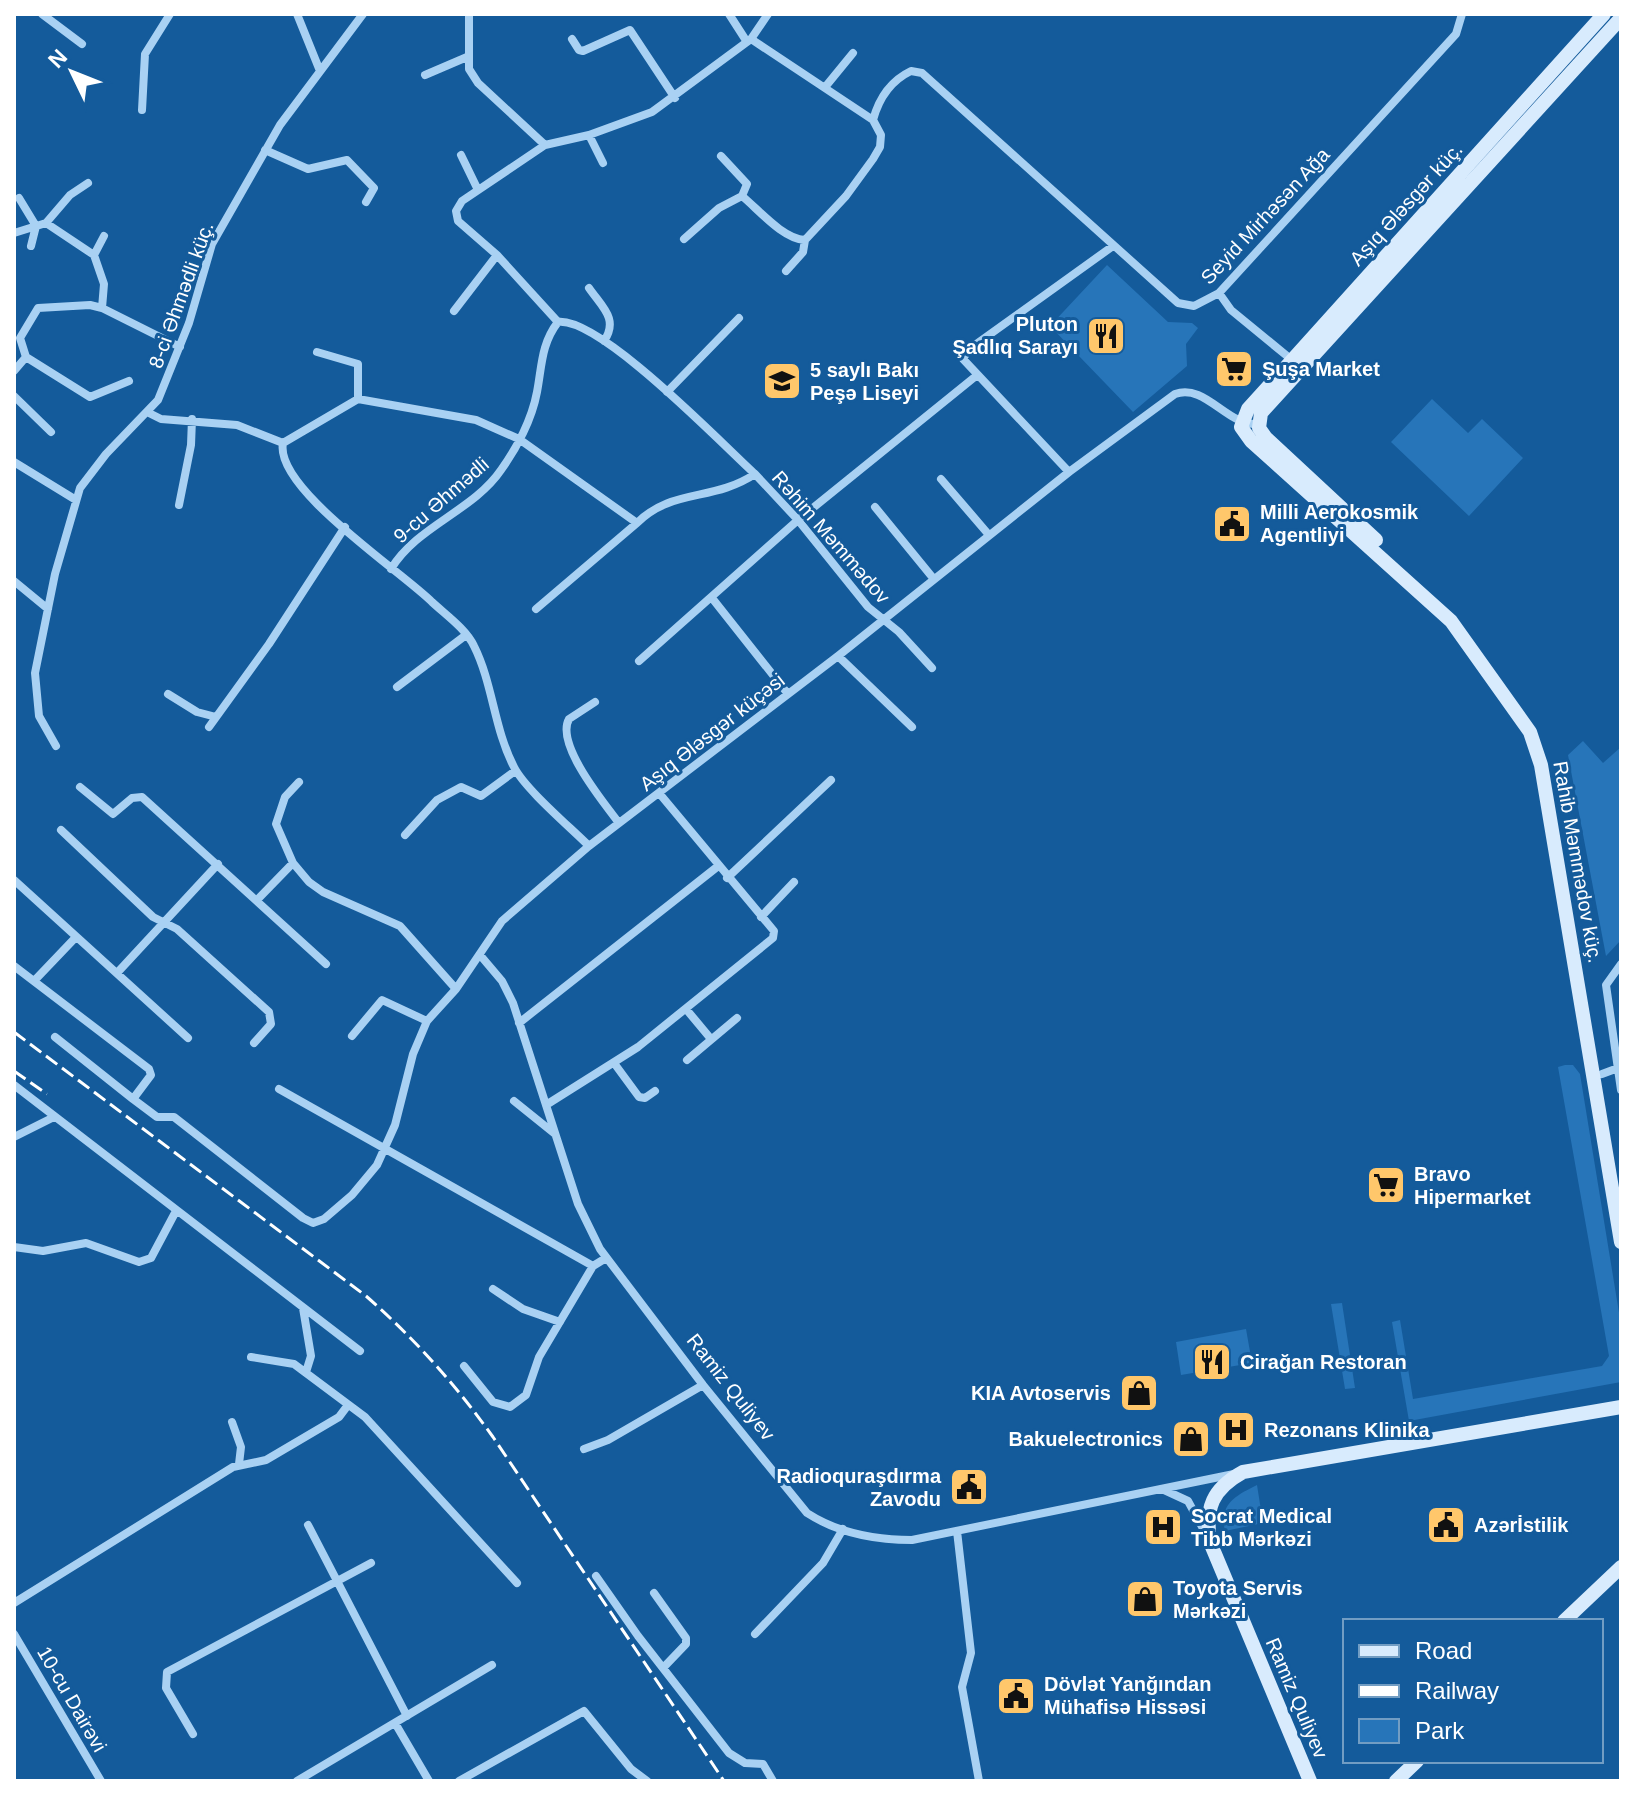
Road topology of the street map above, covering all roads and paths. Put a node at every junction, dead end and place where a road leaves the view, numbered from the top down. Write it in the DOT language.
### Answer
graph roads {
  1 [pos="42,14"];
  2 [pos="170,14"];
  3 [pos="297,14"];
  4 [pos="363,14"];
  5 [pos="469,14"];
  6 [pos="729,14"];
  7 [pos="768,14"];
  8 [pos="1462,14"];
  9 [pos="1604,14"];
  10 [pos="1621,18"];
  11 [pos="572,39"];
  12 [pos="749,40"];
  13 [pos="82,44"];
  14 [pos="853,53"];
  15 [pos="467,57"];
  16 [pos="320,71"];
  17 [pos="425,75"];
  18 [pos="826,86"];
  19 [pos="675,98"];
  20 [pos="142,110"];
  21 [pos="873,120"];
  22 [pos="589,135"];
  23 [pos="545,145"];
  24 [pos="265,150"];
  25 [pos="461,155"];
  26 [pos="721,156"];
  27 [pos="603,163"];
  28 [pos="88,183"];
  29 [pos="478,190"];
  30 [pos="742,196"];
  31 [pos="19,198"];
  32 [pos="366,202"];
  33 [pos="46,223"];
  34 [pos="36,226"];
  35 [pos="14,233"];
  36 [pos="104,236"];
  37 [pos="684,239"];
  38 [pos="805,240"];
  39 [pos="31,246"];
  40 [pos="1113,246"];
  41 [pos="94,255"];
  42 [pos="497,255"];
  43 [pos="786,271"];
  44 [pos="589,288"];
  45 [pos="1219,293"];
  46 [pos="102,308"];
  47 [pos="454,311"];
  48 [pos="739,318"];
  49 [pos="558,322"];
  50 [pos="17,338"];
  51 [pos="604,341"];
  52 [pos="180,347"];
  53 [pos="317,352"];
  54 [pos="26,357"];
  55 [pos="1297,364"];
  56 [pos="14,371"];
  57 [pos="976,376"];
  58 [pos="129,381"];
  59 [pos="667,392"];
  60 [pos="14,396"];
  61 [pos="358,399"];
  62 [pos="149,413"];
  63 [pos="192,419"];
  64 [pos="1259,421"];
  65 [pos="1241,424"];
  66 [pos="51,432"];
  67 [pos="519,439"];
  68 [pos="283,443"];
  69 [pos="14,462"];
  70 [pos="1069,472"];
  71 [pos="755,474"];
  72 [pos="941,479"];
  73 [pos="76,500"];
  74 [pos="179,505"];
  75 [pos="875,507"];
  76 [pos="798,520"];
  77 [pos="637,523"];
  78 [pos="345,527"];
  79 [pos="989,535"];
  80 [pos="391,569"];
  81 [pos="933,578"];
  82 [pos="14,581"];
  83 [pos="712,598"];
  84 [pos="48,609"];
  85 [pos="536,609"];
  86 [pos="1446,611"];
  87 [pos="880,619"];
  88 [pos="466,635"];
  89 [pos="838,656"];
  90 [pos="639,661"];
  91 [pos="932,668"];
  92 [pos="397,687"];
  93 [pos="168,694"];
  94 [pos="788,694"];
  95 [pos="595,702"];
  96 [pos="216,717"];
  97 [pos="209,727"];
  98 [pos="912,727"];
  99 [pos="56,746"];
  100 [pos="1542,750"];
  101 [pos="515,771"];
  102 [pos="831,780"];
  103 [pos="299,782"];
  104 [pos="80,787"];
  105 [pos="659,793"];
  106 [pos="619,823"];
  107 [pos="61,830"];
  108 [pos="405,835"];
  109 [pos="589,846"];
  110 [pos="293,863"];
  111 [pos="218,864"];
  112 [pos="717,867"];
  113 [pos="727,878"];
  114 [pos="14,880"];
  115 [pos="794,882"];
  116 [pos="257,900"];
  117 [pos="761,917"];
  118 [pos="164,922"];
  119 [pos="76,937"];
  120 [pos="480,955"];
  121 [pos="326,964"];
  122 [pos="1621,964"];
  123 [pos="14,966"];
  124 [pos="117,973"];
  125 [pos="34,981"];
  126 [pos="456,989"];
  127 [pos="686,1009"];
  128 [pos="737,1018"];
  129 [pos="427,1021"];
  130 [pos="519,1023"];
  131 [pos="352,1036"];
  132 [pos="55,1037"];
  133 [pos="188,1038"];
  134 [pos="711,1039"];
  135 [pos="254,1043"];
  136 [pos="687,1060"];
  137 [pos="614,1063"];
  138 [pos="1618,1068"];
  139 [pos="1602,1074"];
  140 [pos="14,1085"];
  141 [pos="279,1089"];
  142 [pos="1621,1090"];
  143 [pos="655,1091"];
  144 [pos="133,1099"];
  145 [pos="514,1101"];
  146 [pos="546,1105"];
  147 [pos="54,1117"];
  148 [pos="556,1134"];
  149 [pos="14,1137"];
  150 [pos="387,1149"];
  151 [pos="1621,1191"];
  152 [pos="176,1211"];
  153 [pos="1621,1242"];
  154 [pos="14,1247"];
  155 [pos="606,1258"];
  156 [pos="593,1266"];
  157 [pos="493,1289"];
  158 [pos="303,1308"];
  159 [pos="560,1322"];
  160 [pos="360,1351"];
  161 [pos="251,1357"];
  162 [pos="464,1366"];
  163 [pos="306,1372"];
  164 [pos="703,1385"];
  165 [pos="1621,1404"];
  166 [pos="348,1405"];
  167 [pos="232,1422"];
  168 [pos="584,1449"];
  169 [pos="239,1464"];
  170 [pos="1243,1472"];
  171 [pos="1161,1489"];
  172 [pos="308,1525"];
  173 [pos="843,1529"];
  174 [pos="957,1531"];
  175 [pos="1210,1542"];
  176 [pos="371,1563"];
  177 [pos="1619,1569"];
  178 [pos="596,1576"];
  179 [pos="338,1579"];
  180 [pos="517,1583"];
  181 [pos="654,1593"];
  182 [pos="14,1603"];
  183 [pos="1566,1619"];
  184 [pos="14,1634"];
  185 [pos="755,1634"];
  186 [pos="492,1665"];
  187 [pos="663,1668"];
  188 [pos="407,1716"];
  189 [pos="395,1723"];
  190 [pos="193,1734"];
  191 [pos="1415,1763"];
  192 [pos="101,1781"];
  193 [pos="297,1781"];
  194 [pos="429,1781"];
  195 [pos="459,1781"];
  196 [pos="647,1781"];
  197 [pos="773,1781"];
  198 [pos="979,1781"];
  199 [pos="1310,1781"];
  200 [pos="1396,1781"];
  1 -- 13 [label="street"];
  2 -- 20 [label="street"];
  3 -- 16 [label="street"];
  4 -- 16 [label="street, 8-ci Əhmədli küç."];
  5 -- 15 [label="street"];
  6 -- 12 [label="street"];
  7 -- 12 [label="street"];
  8 -- 45 [label="street, Seyid Mirhəsən Ağa"];
  9 -- 55 [label="main road, Aşıq Ələsgər küç."];
  10 -- 55 [label="main road, Aşıq Ələsgər küç."];
  11 -- 19 [label="street"];
  12 -- 18 [label="street"];
  12 -- 19 [label="street"];
  14 -- 18 [label="street"];
  15 -- 17 [label="street"];
  15 -- 23 [label="street"];
  16 -- 24 [label="street, 8-ci Əhmədli küç."];
  18 -- 21 [label="street"];
  19 -- 22 [label="street"];
  21 -- 38 [label="street"];
  21 -- 40 [label="street, Seyid Mirhəsən Ağa"];
  22 -- 23 [label="street"];
  22 -- 27 [label="street"];
  23 -- 29 [label="street"];
  24 -- 32 [label="street"];
  24 -- 52 [label="street, 8-ci Əhmədli küç."];
  25 -- 29 [label="street"];
  26 -- 30 [label="street"];
  28 -- 33 [label="street"];
  29 -- 42 [label="street"];
  30 -- 37 [label="street"];
  30 -- 38 [label="street"];
  31 -- 34 [label="street"];
  33 -- 34 [label="street"];
  33 -- 41 [label="street"];
  34 -- 35 [label="street"];
  34 -- 39 [label="street"];
  36 -- 41 [label="street"];
  38 -- 43 [label="street"];
  40 -- 45 [label="street, Seyid Mirhəsən Ağa"];
  40 -- 57 [label="street"];
  41 -- 46 [label="street"];
  42 -- 47 [label="street"];
  42 -- 49 [label="street"];
  44 -- 51 [label="street"];
  45 -- 55 [label="street"];
  46 -- 50 [label="street"];
  46 -- 52 [label="street"];
  48 -- 59 [label="street"];
  49 -- 51 [label="street"];
  49 -- 67 [label="street, 9-cu Əhmədli"];
  50 -- 54 [label="street"];
  51 -- 59 [label="street"];
  52 -- 62 [label="street, 8-ci Əhmədli küç."];
  53 -- 61 [label="street"];
  54 -- 56 [label="street"];
  54 -- 58 [label="street"];
  55 -- 64 [label="main road, Aşıq Ələsgər küç."];
  55 -- 65 [label="main road, Aşıq Ələsgər küç."];
  57 -- 70 [label="street"];
  57 -- 76 [label="street"];
  59 -- 71 [label="street"];
  60 -- 66 [label="street"];
  61 -- 67 [label="street"];
  61 -- 68 [label="street"];
  62 -- 63 [label="street"];
  62 -- 73 [label="street, 8-ci Əhmədli küç."];
  63 -- 68 [label="street"];
  63 -- 74 [label="street"];
  64 -- 65 [label="street"];
  64 -- 86 [label="main road"];
  65 -- 70 [label="street, Aşıq Ələsgər küçəsi"];
  65 -- 86 [label="main road, Rahib Məmmədov küç."];
  67 -- 77 [label="street"];
  67 -- 80 [label="street, 9-cu Əhmədli"];
  68 -- 78 [label="street"];
  69 -- 73 [label="street"];
  70 -- 79 [label="street, Aşıq Ələsgər küçəsi"];
  71 -- 76 [label="street, Rəhim Məmmədov"];
  71 -- 77 [label="street, Rəhim Məmmədov"];
  72 -- 79 [label="street"];
  73 -- 84 [label="street, 8-ci Əhmədli küç."];
  75 -- 81 [label="street"];
  76 -- 83 [label="street"];
  76 -- 87 [label="street, Rəhim Məmmədov"];
  77 -- 85 [label="street, Rəhim Məmmədov"];
  78 -- 80 [label="street"];
  78 -- 96 [label="street"];
  79 -- 81 [label="street, Aşıq Ələsgər küçəsi"];
  80 -- 88 [label="street"];
  81 -- 87 [label="street, Aşıq Ələsgər küçəsi"];
  82 -- 84 [label="street"];
  83 -- 90 [label="street"];
  83 -- 94 [label="street"];
  84 -- 99 [label="street, 8-ci Əhmədli küç."];
  86 -- 100 [label="main road, Rahib Məmmədov küç."];
  87 -- 89 [label="street, Aşıq Ələsgər küçəsi"];
  87 -- 91 [label="street, Rəhim Məmmədov"];
  88 -- 92 [label="street"];
  88 -- 101 [label="street"];
  89 -- 94 [label="street, Aşıq Ələsgər küçəsi"];
  89 -- 98 [label="street"];
  93 -- 96 [label="street"];
  94 -- 105 [label="street, Aşıq Ələsgər küçəsi"];
  95 -- 106 [label="street"];
  96 -- 97 [label="street"];
  100 -- 139 [label="main road"];
  100 -- 153 [label="main road, Rahib Məmmədov küç."];
  101 -- 108 [label="street"];
  101 -- 109 [label="street"];
  102 -- 113 [label="street"];
  103 -- 110 [label="street"];
  104 -- 111 [label="street"];
  105 -- 106 [label="street, Aşıq Ələsgər küçəsi"];
  105 -- 112 [label="street"];
  106 -- 109 [label="street, Aşıq Ələsgər küçəsi"];
  107 -- 118 [label="street"];
  109 -- 120 [label="street, Aşıq Ələsgər küçəsi"];
  110 -- 116 [label="street"];
  110 -- 126 [label="street"];
  111 -- 116 [label="street"];
  111 -- 118 [label="street"];
  112 -- 113 [label="street"];
  112 -- 130 [label="street"];
  113 -- 117 [label="street"];
  114 -- 119 [label="street"];
  115 -- 117 [label="street"];
  116 -- 121 [label="street"];
  117 -- 127 [label="street"];
  118 -- 124 [label="street"];
  118 -- 135 [label="street"];
  119 -- 124 [label="street"];
  119 -- 125 [label="street"];
  120 -- 126 [label="street, Aşıq Ələsgər küçəsi"];
  120 -- 130 [label="street, Ramiz Quliyev"];
  122 -- 138 [label="street"];
  123 -- 125 [label="street"];
  124 -- 133 [label="street"];
  125 -- 144 [label="street"];
  126 -- 129 [label="street, Aşıq Ələsgər küçəsi"];
  127 -- 134 [label="street"];
  127 -- 137 [label="street"];
  128 -- 134 [label="street"];
  129 -- 131 [label="street"];
  129 -- 150 [label="street, Aşıq Ələsgər küçəsi"];
  130 -- 146 [label="street, Ramiz Quliyev"];
  132 -- 144 [label="street"];
  134 -- 136 [label="street"];
  137 -- 143 [label="street"];
  137 -- 146 [label="street"];
  138 -- 139 [label="street"];
  138 -- 142 [label="street"];
  139 -- 151 [label="main road"];
  140 -- 147 [label="street"];
  141 -- 150 [label="street"];
  144 -- 150 [label="street, Aşıq Ələsgər küçəsi"];
  145 -- 148 [label="street"];
  146 -- 148 [label="street, Ramiz Quliyev"];
  147 -- 149 [label="street"];
  147 -- 152 [label="street"];
  148 -- 155 [label="street, Ramiz Quliyev"];
  150 -- 156 [label="street"];
  152 -- 154 [label="street"];
  152 -- 158 [label="street"];
  155 -- 156 [label="street"];
  155 -- 164 [label="street, Ramiz Quliyev"];
  156 -- 159 [label="street"];
  157 -- 159 [label="street"];
  158 -- 160 [label="street"];
  158 -- 163 [label="street"];
  159 -- 162 [label="street"];
  161 -- 163 [label="street"];
  163 -- 166 [label="street"];
  164 -- 168 [label="street"];
  164 -- 173 [label="street, Ramiz Quliyev"];
  165 -- 170 [label="main road"];
  166 -- 169 [label="street"];
  166 -- 180 [label="street"];
  167 -- 169 [label="street"];
  169 -- 182 [label="street"];
  170 -- 171 [label="street, Ramiz Quliyev"];
  170 -- 175 [label="main road"];
  171 -- 174 [label="street, Ramiz Quliyev"];
  171 -- 175 [label="street"];
  172 -- 179 [label="street"];
  173 -- 174 [label="street, Ramiz Quliyev"];
  173 -- 185 [label="street"];
  174 -- 198 [label="street"];
  175 -- 199 [label="main road, Ramiz Quliyev"];
  176 -- 179 [label="street"];
  177 -- 183 [label="main road"];
  178 -- 187 [label="street"];
  179 -- 188 [label="street"];
  179 -- 190 [label="street"];
  181 -- 187 [label="street"];
  184 -- 192 [label="street, 10-cu Dairəvi"];
  186 -- 188 [label="street"];
  187 -- 197 [label="street"];
  188 -- 189 [label="street"];
  189 -- 193 [label="street"];
  189 -- 194 [label="street"];
  191 -- 200 [label="main road"];
  195 -- 196 [label="street"];
}
